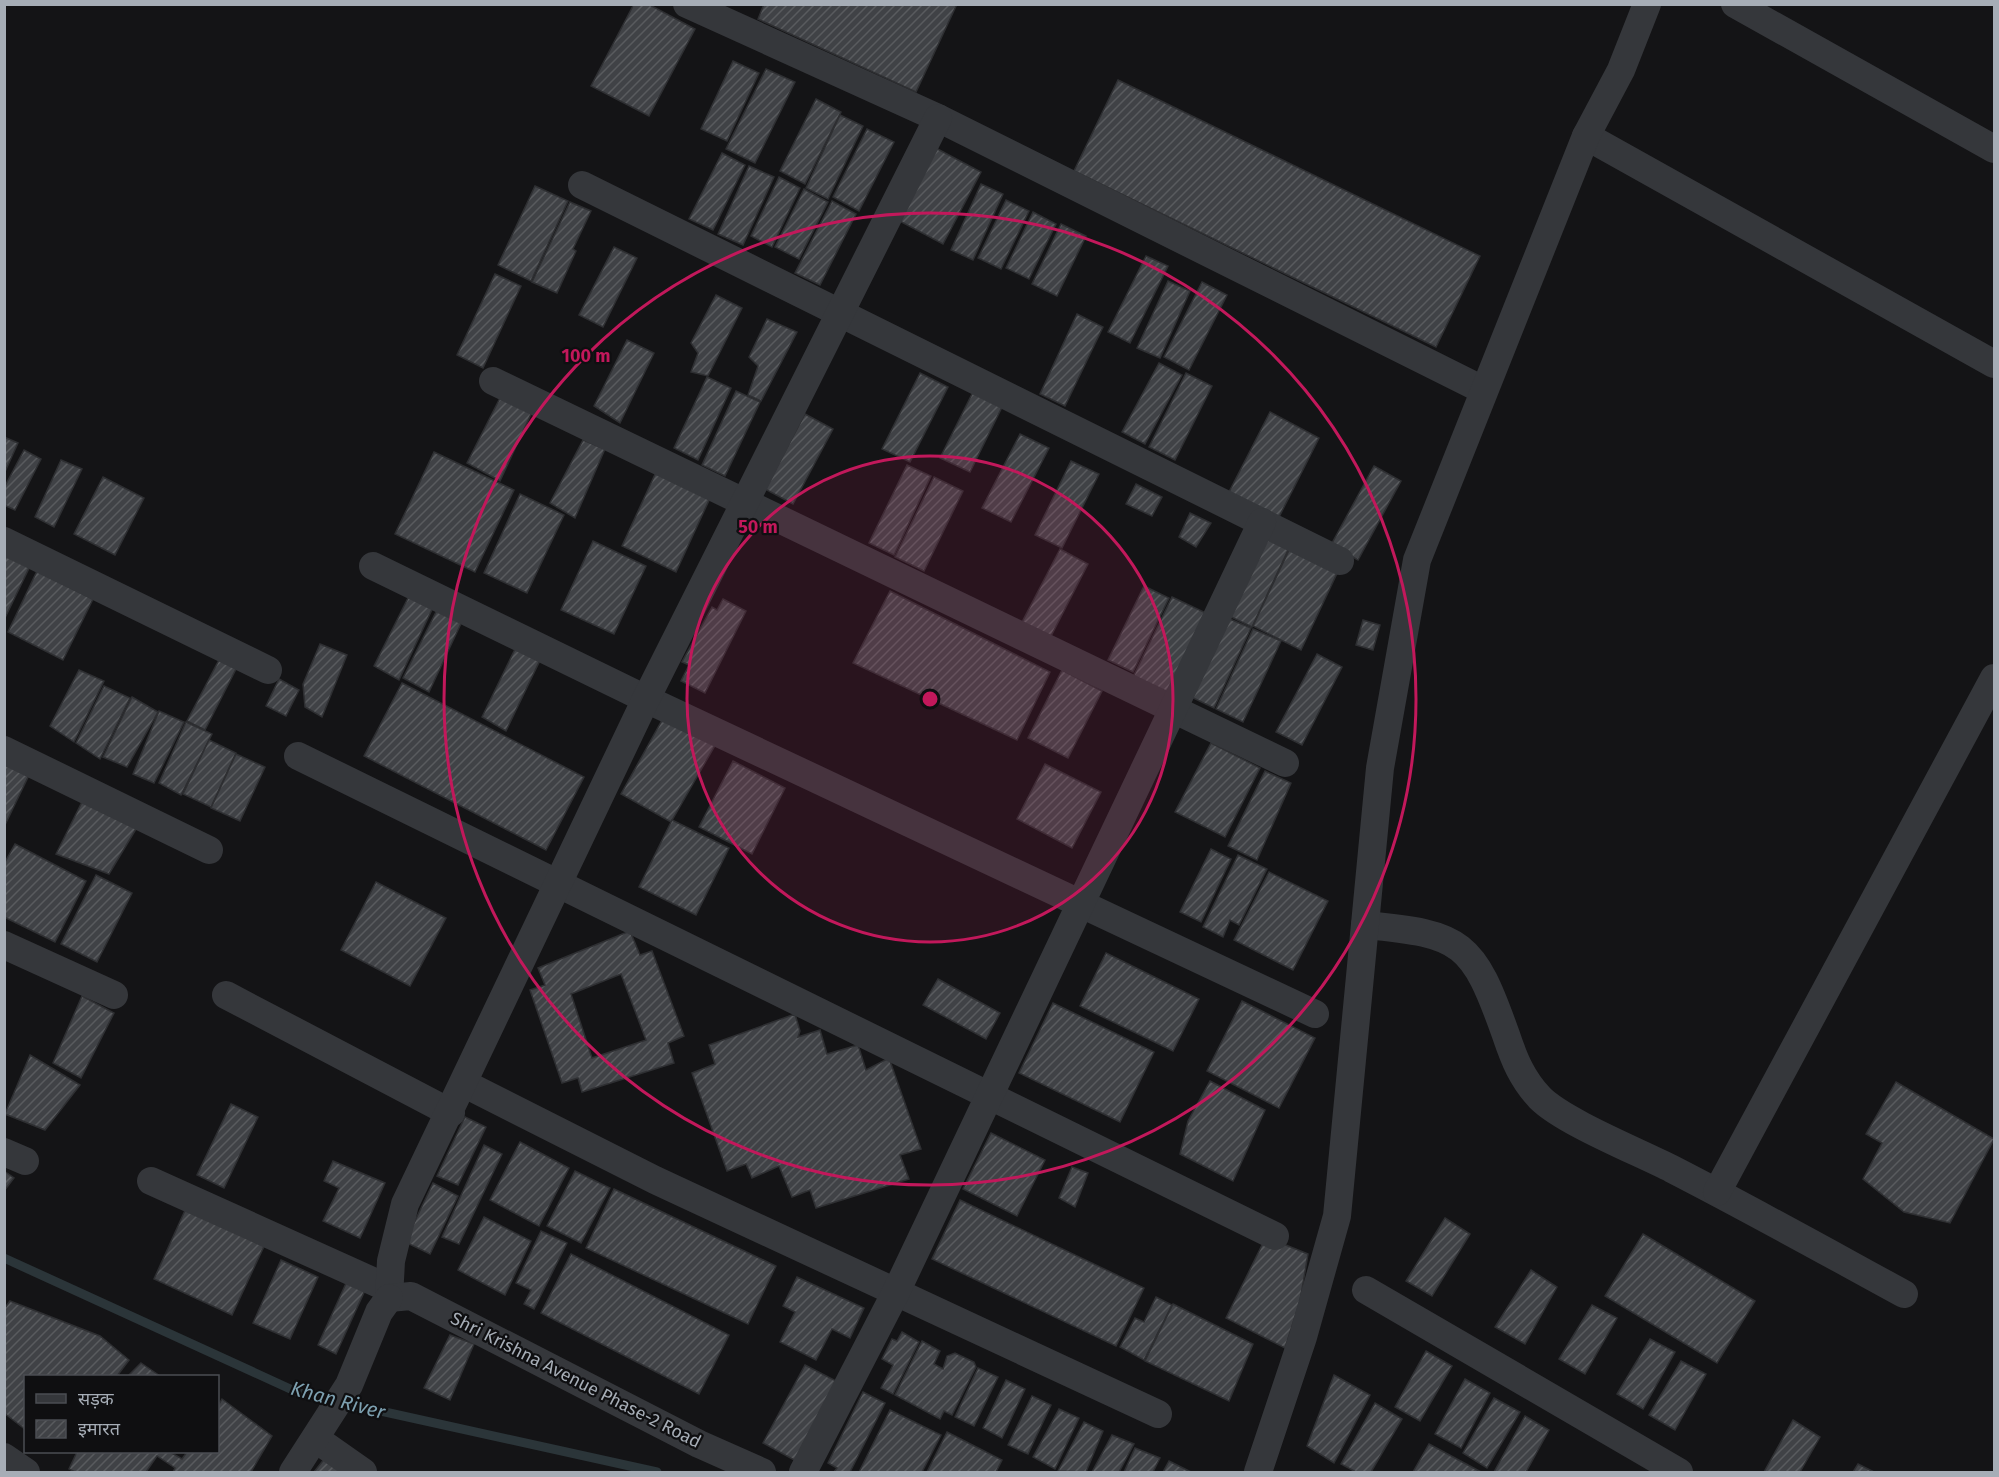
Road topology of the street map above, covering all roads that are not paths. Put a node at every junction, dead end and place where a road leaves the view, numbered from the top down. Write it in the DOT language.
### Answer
graph roads {
  1 [pos="687,4"];
  2 [pos="1647,4"];
  3 [pos="1735,4"];
  4 [pos="724,12"];
  5 [pos="938,118"];
  6 [pos="1586,136"];
  7 [pos="1995,149"];
  8 [pos="582,185"];
  9 [pos="840,313"];
  10 [pos="1995,364"];
  11 [pos="493,381"];
  12 [pos="1483,390"];
  13 [pos="745,502"];
  14 [pos="1262,522"];
  15 [pos="4,541"];
  16 [pos="1340,561"];
  17 [pos="373,566"];
  18 [pos="268,670"];
  19 [pos="1995,678"];
  20 [pos="646,699"];
  21 [pos="1175,710"];
  22 [pos="4,750"];
  23 [pos="298,756"];
  24 [pos="1285,763"];
  25 [pos="209,849"];
  26 [pos="559,884"];
  27 [pos="1082,903"];
  28 [pos="1365,925"];
  29 [pos="4,945"];
  30 [pos="114,995"];
  31 [pos="226,995"];
  32 [pos="1316,1014"];
  33 [pos="465,1084"];
  34 [pos="989,1096"];
  35 [pos="451,1113"];
  36 [pos="151,1182"];
  37 [pos="1717,1192"];
  38 [pos="1275,1236"];
  39 [pos="1366,1290"];
  40 [pos="896,1292"];
  41 [pos="389,1294"];
  42 [pos="1904,1294"];
  43 [pos="1158,1414"];
  44 [pos="318,1435"];
  45 [pos="4,1457"];
  46 [pos="1268,1469"];
  47 [pos="26,1473"];
  48 [pos="293,1473"];
  49 [pos="363,1473"];
  50 [pos="762,1473"];
  51 [pos="803,1473"];
  52 [pos="1679,1473"];
  1 -- 4 [label="street"];
  2 -- 6 [label="street"];
  3 -- 7 [label="street"];
  4 -- 5 [label="street"];
  5 -- 9 [label="street"];
  5 -- 12 [label="street"];
  6 -- 10 [label="street"];
  6 -- 12 [label="street"];
  8 -- 9 [label="street"];
  9 -- 13 [label="street"];
  9 -- 14 [label="street"];
  11 -- 13 [label="street"];
  12 -- 28 [label="street"];
  13 -- 20 [label="street"];
  13 -- 21 [label="street"];
  14 -- 16 [label="street"];
  14 -- 21 [label="street"];
  15 -- 18 [label="street"];
  17 -- 20 [label="street"];
  19 -- 37 [label="street"];
  20 -- 26 [label="street"];
  20 -- 27 [label="street"];
  21 -- 24 [label="street"];
  21 -- 27 [label="street"];
  22 -- 25 [label="street"];
  23 -- 26 [label="street"];
  26 -- 33 [label="street"];
  26 -- 34 [label="street"];
  27 -- 32 [label="street"];
  27 -- 34 [label="street"];
  28 -- 37 [label="street"];
  28 -- 46 [label="street"];
  29 -- 30 [label="street"];
  31 -- 35 [label="street"];
  33 -- 35 [label="street"];
  33 -- 40 [label="street"];
  34 -- 38 [label="street"];
  34 -- 40 [label="street"];
  35 -- 41 [label="street"];
  36 -- 41 [label="street"];
  37 -- 42 [label="street"];
  39 -- 52 [label="street"];
  40 -- 43 [label="street"];
  40 -- 51 [label="street"];
  41 -- 44 [label="street"];
  41 -- 50 [label="street, Shri Krishna Avenue Phase-2 Road"];
  44 -- 48 [label="street"];
  44 -- 49 [label="street"];
  45 -- 47 [label="street"];
}
